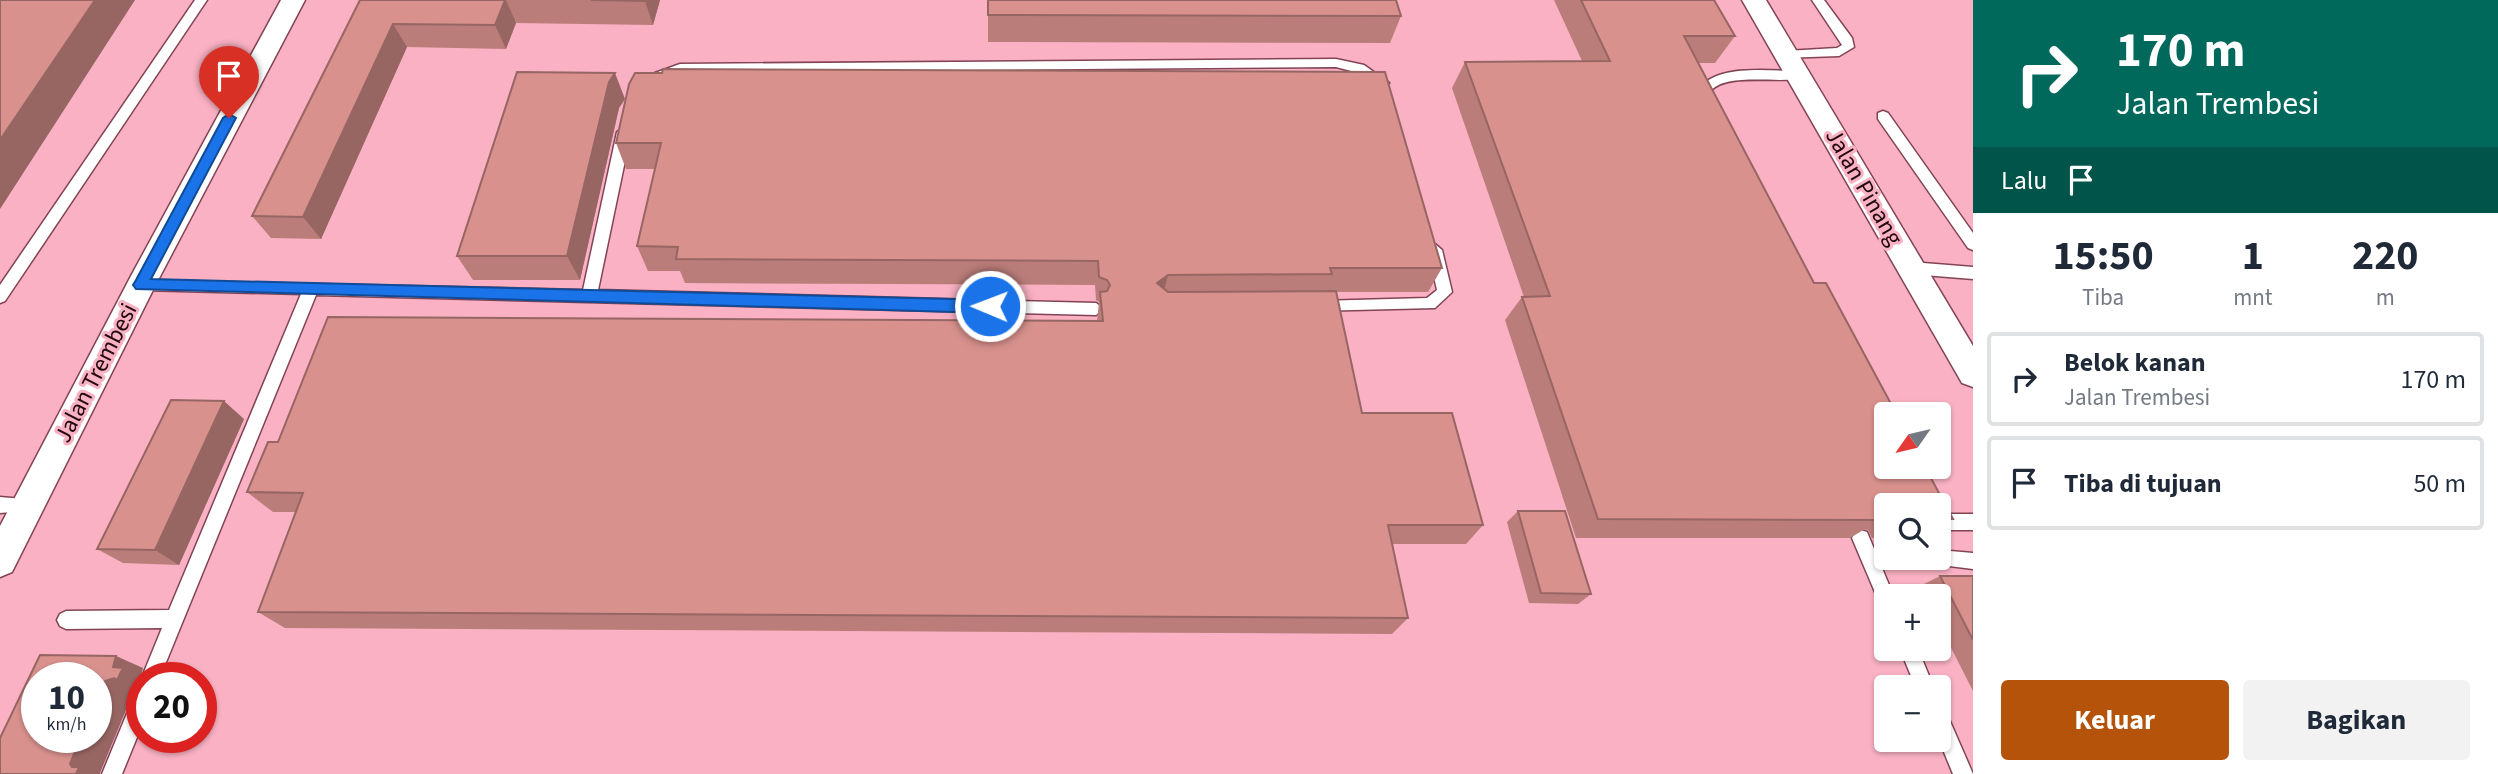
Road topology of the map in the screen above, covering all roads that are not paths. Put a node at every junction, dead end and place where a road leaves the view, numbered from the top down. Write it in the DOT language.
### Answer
graph roads {
  1 [pos="201,0"];
  2 [pos="293,0"];
  3 [pos="1754,0"];
  4 [pos="1818,0"];
  5 [pos="1792,65"];
  6 [pos="645,82"];
  7 [pos="1391,99"];
  8 [pos="1717,116"];
  9 [pos="1883,116"];
  10 [pos="626,122"];
  11 [pos="1432,239"];
  12 [pos="1973,244"];
  13 [pos="1911,268"];
  14 [pos="1973,273"];
  15 [pos="141,285"];
  16 [pos="310,290"];
  17 [pos="0,297"];
  18 [pos="589,298"];
  19 [pos="1298,307"];
  20 [pos="1097,309"];
  21 [pos="1973,374"];
  22 [pos="0,505"];
  23 [pos="29,505"];
  24 [pos="1951,522"];
  25 [pos="1973,522"];
  26 [pos="1861,538"];
  27 [pos="1870,558"];
  28 [pos="1874,558"];
  29 [pos="1951,559"];
  30 [pos="0,561"];
  31 [pos="1973,561"];
  32 [pos="1880,584"];
  33 [pos="175,619"];
  34 [pos="66,620"];
  35 [pos="157,662"];
  36 [pos="126,740"];
  37 [pos="1951,746"];
  38 [pos="112,774"];
  39 [pos="1963,774"];
  1 -- 17 [label="lane"];
  2 -- 15 [label="street, Jalan Trembesi"];
  3 -- 5 [label="street, Jalan Pinang"];
  4 -- 5 [label="lane"];
  5 -- 8 [label="lane"];
  5 -- 13 [label="street, Jalan Pinang"];
  6 -- 7 [label="lane"];
  9 -- 12 [label="lane"];
  10 -- 18 [label="lane"];
  11 -- 19 [label="lane"];
  13 -- 14 [label="lane"];
  13 -- 21 [label="street, Jalan Pinang"];
  15 -- 16 [label="lane"];
  15 -- 23 [label="street, Jalan Trembesi"];
  16 -- 18 [label="lane"];
  16 -- 33 [label="lane"];
  18 -- 20 [label="lane"];
  22 -- 23 [label="lane"];
  23 -- 30 [label="street, Jalan Trembesi"];
  24 -- 25 [label="lane"];
  26 -- 27 [label="lane"];
  27 -- 28 [label="lane"];
  27 -- 32 [label="lane"];
  29 -- 31 [label="lane"];
  33 -- 34 [label="lane"];
  33 -- 35 [label="lane"];
  36 -- 38 [label="lane"];
  37 -- 39 [label="lane"];
}
